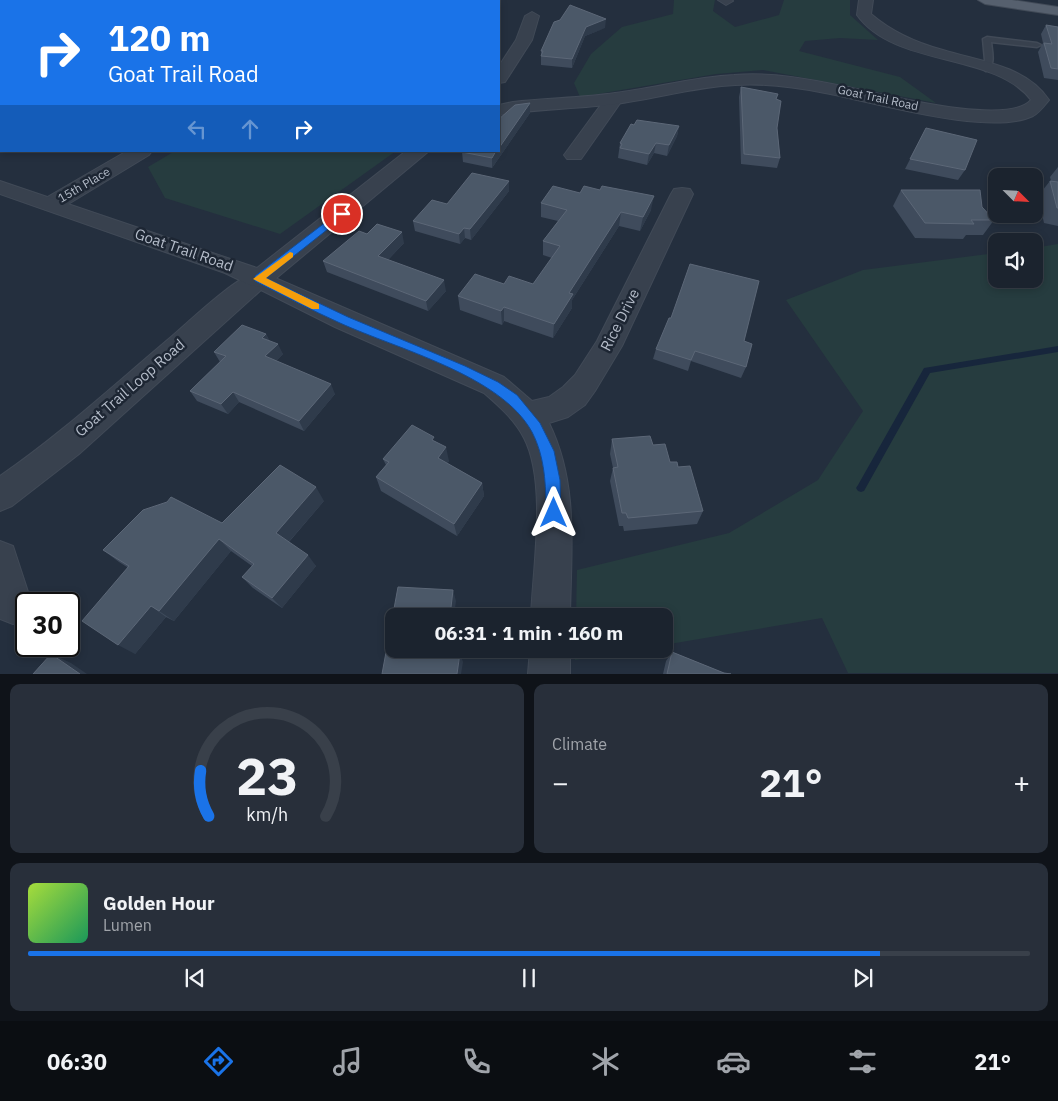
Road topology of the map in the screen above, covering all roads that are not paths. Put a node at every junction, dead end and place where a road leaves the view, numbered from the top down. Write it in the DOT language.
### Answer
graph roads {
  1 [pos="866,0"];
  2 [pos="985,0"];
  3 [pos="1058,11"];
  4 [pos="532,16"];
  5 [pos="1037,45"];
  6 [pos="986,68"];
  7 [pos="500,76"];
  8 [pos="614,99"];
  9 [pos="1040,100"];
  10 [pos="1058,103"];
  11 [pos="500,110"];
  12 [pos="140,152"];
  13 [pos="418,152"];
  14 [pos="574,155"];
  15 [pos="0,187"];
  16 [pos="682,194"];
  17 [pos="52,204"];
  18 [pos="259,279"];
  19 [pos="528,415"];
  20 [pos="0,496"];
  21 [pos="0,558"];
  22 [pos="13,605"];
  23 [pos="550,608"];
  24 [pos="550,658"];
  25 [pos="549,674"];
  1 -- 6 [label="street"];
  2 -- 3 [label="main road"];
  4 -- 7 [label="street"];
  5 -- 6 [label="lane"];
  6 -- 9 [label="street"];
  8 -- 9 [label="street, Goat Trail Road"];
  8 -- 11 [label="street, Goat Trail Road"];
  8 -- 14 [label="street"];
  9 -- 10 [label="street"];
  12 -- 17 [label="street, 15th Place"];
  13 -- 18 [label="street"];
  15 -- 17 [label="street, Goat Trail Road"];
  16 -- 19 [label="street, Rice Drive"];
  17 -- 18 [label="street, Goat Trail Road"];
  18 -- 19 [label="street, Goat Trail Road"];
  18 -- 20 [label="street, Goat Trail Loop Road"];
  19 -- 23 [label="street, Goat Trail Road"];
  21 -- 22 [label="street"];
  24 -- 25 [label="street"];
}
